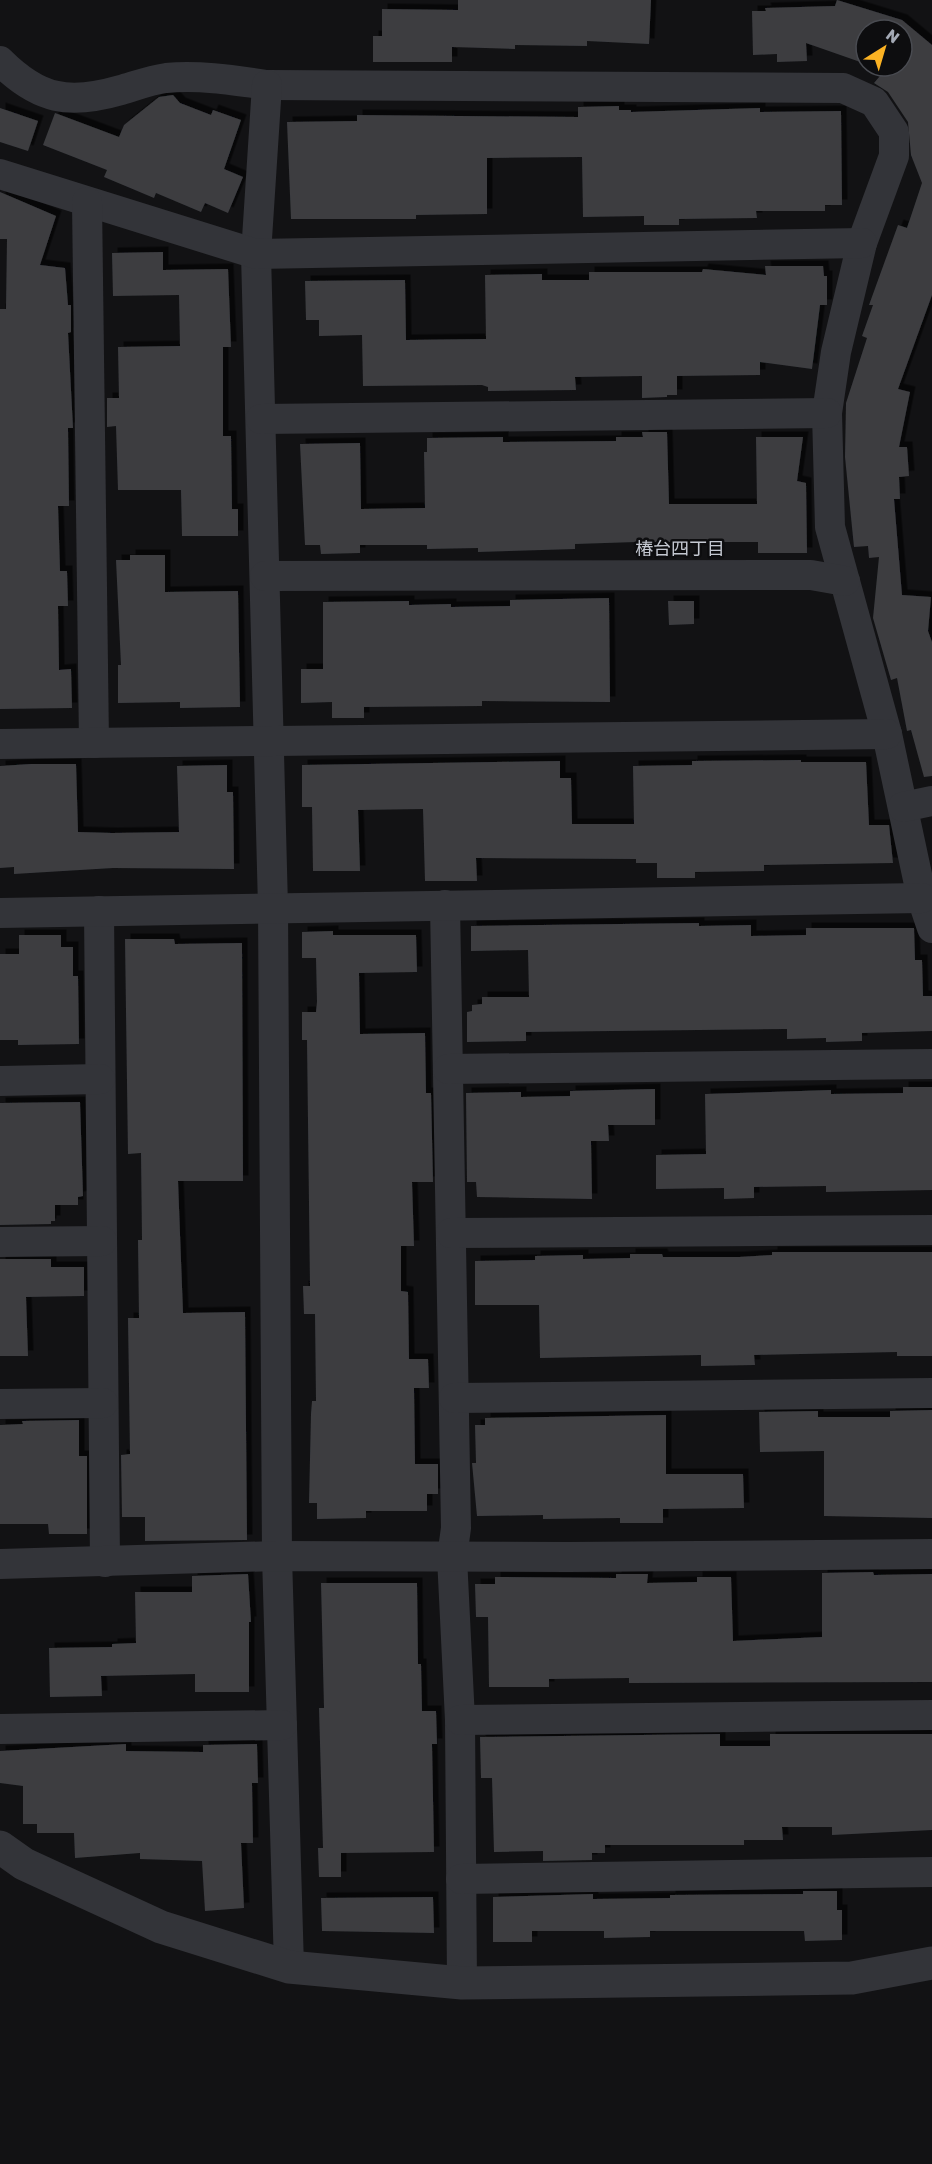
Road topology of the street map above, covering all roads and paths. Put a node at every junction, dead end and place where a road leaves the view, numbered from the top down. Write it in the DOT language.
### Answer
graph roads {
  1 [pos="0,61"];
  2 [pos="267,85"];
  3 [pos="0,174"];
  4 [pos="87,202"];
  5 [pos="861,243"];
  6 [pos="256,254"];
  7 [pos="826,413"];
  8 [pos="261,419"];
  9 [pos="265,576"];
  10 [pos="845,580"];
  11 [pos="887,734"];
  12 [pos="269,740"];
  13 [pos="94,743"];
  14 [pos="0,744"];
  15 [pos="932,801"];
  16 [pos="903,807"];
  17 [pos="922,898"];
  18 [pos="445,905"];
  19 [pos="273,907"];
  20 [pos="99,911"];
  21 [pos="0,913"];
  22 [pos="932,928"];
  23 [pos="932,1064"];
  24 [pos="448,1068"];
  25 [pos="100,1079"];
  26 [pos="0,1081"];
  27 [pos="932,1230"];
  28 [pos="451,1233"];
  29 [pos="102,1241"];
  30 [pos="0,1242"];
  31 [pos="932,1393"];
  32 [pos="454,1398"];
  33 [pos="103,1403"];
  34 [pos="0,1404"];
  35 [pos="932,1554"];
  36 [pos="277,1556"];
  37 [pos="452,1557"];
  38 [pos="105,1562"];
  39 [pos="0,1563"];
  40 [pos="932,1715"];
  41 [pos="460,1720"];
  42 [pos="282,1725"];
  43 [pos="0,1729"];
  44 [pos="0,1847"];
  45 [pos="932,1872"];
  46 [pos="461,1879"];
  47 [pos="932,1963"];
  48 [pos="289,1967"];
  49 [pos="462,1983"];
  1 -- 2 [label="street"];
  2 -- 5 [label="street"];
  2 -- 6 [label="street"];
  3 -- 4 [label="street"];
  4 -- 6 [label="street"];
  4 -- 13 [label="street"];
  5 -- 6 [label="street"];
  5 -- 7 [label="street"];
  6 -- 8 [label="street"];
  7 -- 8 [label="street"];
  7 -- 10 [label="street"];
  8 -- 9 [label="street"];
  9 -- 10 [label="street"];
  9 -- 12 [label="street"];
  10 -- 11 [label="street"];
  11 -- 12 [label="street"];
  11 -- 16 [label="street"];
  12 -- 13 [label="street"];
  12 -- 19 [label="street"];
  13 -- 14 [label="street"];
  15 -- 16 [label="street"];
  16 -- 17 [label="street"];
  17 -- 18 [label="street"];
  17 -- 22 [label="street"];
  18 -- 19 [label="street"];
  18 -- 24 [label="street"];
  19 -- 20 [label="street"];
  19 -- 36 [label="street"];
  20 -- 21 [label="street"];
  20 -- 25 [label="street"];
  23 -- 24 [label="street"];
  24 -- 28 [label="street"];
  25 -- 26 [label="street"];
  25 -- 29 [label="street"];
  27 -- 28 [label="street"];
  28 -- 32 [label="street"];
  29 -- 30 [label="street"];
  29 -- 33 [label="street"];
  31 -- 32 [label="street"];
  32 -- 37 [label="street"];
  33 -- 34 [label="street"];
  33 -- 38 [label="street"];
  35 -- 37 [label="street"];
  36 -- 37 [label="street"];
  36 -- 38 [label="street"];
  36 -- 42 [label="street"];
  37 -- 41 [label="street"];
  38 -- 39 [label="street"];
  40 -- 41 [label="street"];
  41 -- 46 [label="street"];
  42 -- 43 [label="street"];
  42 -- 48 [label="street"];
  44 -- 48 [label="street"];
  45 -- 46 [label="street"];
  46 -- 49 [label="street"];
  47 -- 49 [label="street"];
  48 -- 49 [label="street"];
}
